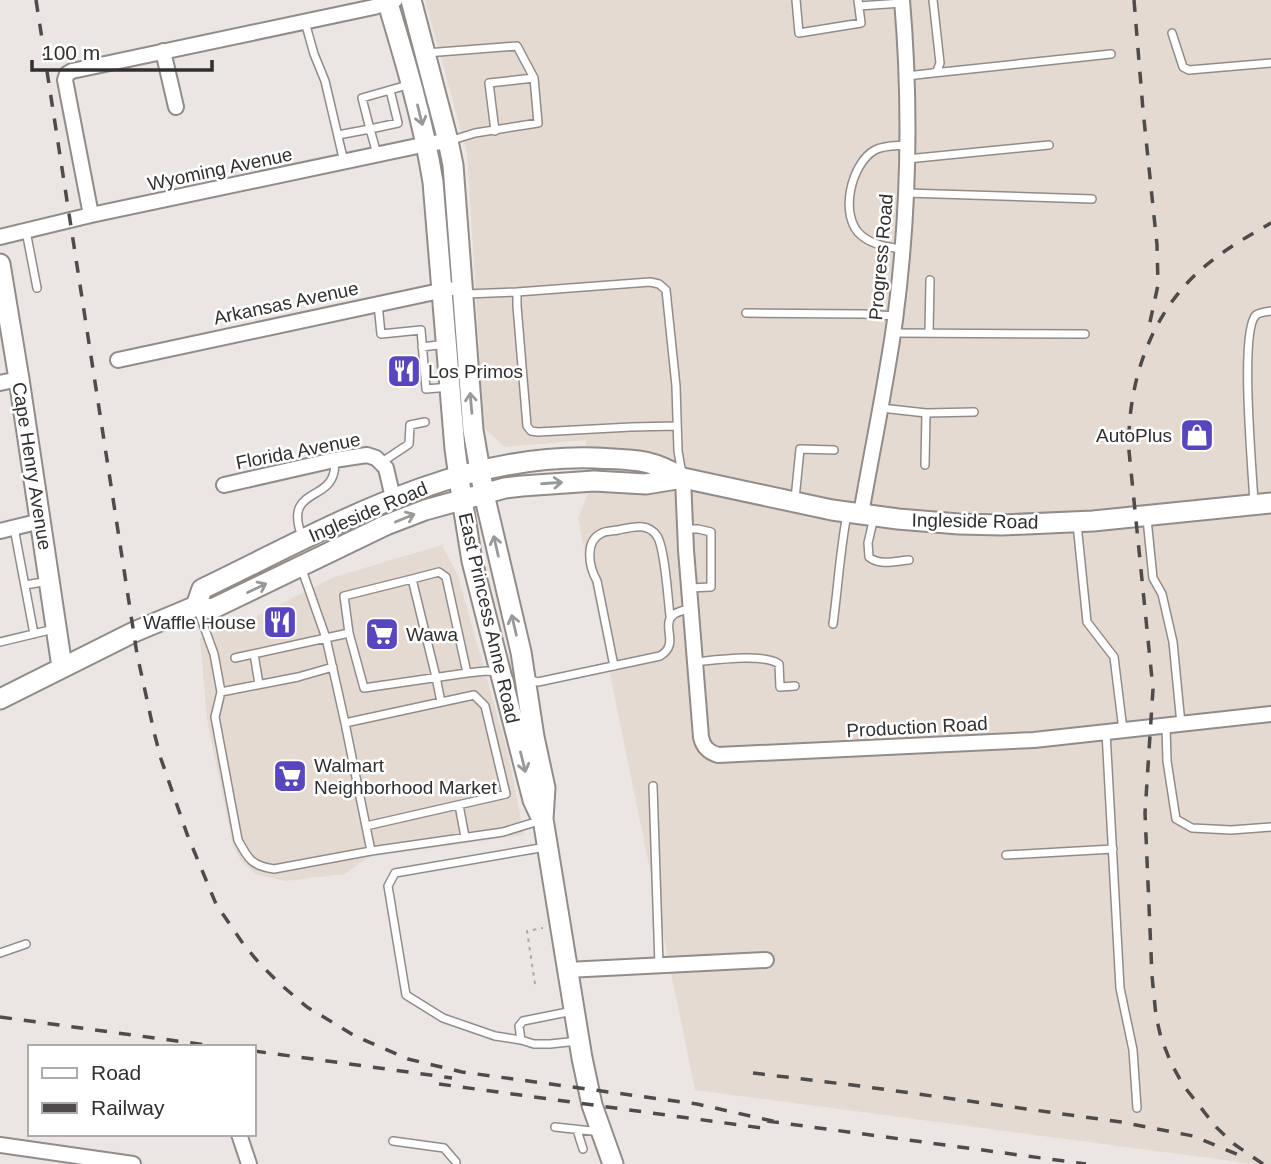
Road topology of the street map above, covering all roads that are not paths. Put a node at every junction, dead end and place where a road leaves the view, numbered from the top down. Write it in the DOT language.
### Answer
graph roads {
  1 [pos="411,0"];
  2 [pos="796,0"];
  3 [pos="933,0"];
  4 [pos="390,1"];
  5 [pos="902,2"];
  6 [pos="858,3"];
  7 [pos="305,21"];
  8 [pos="1172,33"];
  9 [pos="163,51"];
  10 [pos="425,53"];
  11 [pos="1111,54"];
  12 [pos="1271,63"];
  13 [pos="933,74"];
  14 [pos="906,76"];
  15 [pos="534,78"];
  16 [pos="412,84"];
  17 [pos="390,90"];
  18 [pos="176,107"];
  19 [pos="370,129"];
  20 [pos="495,131"];
  21 [pos="338,135"];
  22 [pos="448,141"];
  23 [pos="427,144"];
  24 [pos="1049,145"];
  25 [pos="907,152"];
  26 [pos="377,155"];
  27 [pos="344,162"];
  28 [pos="906,193"];
  29 [pos="1092,199"];
  30 [pos="91,215"];
  31 [pos="26,231"];
  32 [pos="0,237"];
  33 [pos="902,249"];
  34 [pos="0,264"];
  35 [pos="930,280"];
  36 [pos="37,288"];
  37 [pos="442,290"];
  38 [pos="463,290"];
  39 [pos="517,292"];
  40 [pos="378,304"];
  41 [pos="1271,311"];
  42 [pos="746,313"];
  43 [pos="895,316"];
  44 [pos="893,332"];
  45 [pos="929,333"];
  46 [pos="1085,334"];
  47 [pos="447,344"];
  48 [pos="422,346"];
  49 [pos="118,360"];
  50 [pos="10,381"];
  51 [pos="450,387"];
  52 [pos="880,407"];
  53 [pos="974,412"];
  54 [pos="926,413"];
  55 [pos="425,422"];
  56 [pos="677,426"];
  57 [pos="834,450"];
  58 [pos="334,460"];
  59 [pos="382,462"];
  60 [pos="925,464"];
  61 [pos="480,471"];
  62 [pos="459,476"];
  63 [pos="683,478"];
  64 [pos="224,485"];
  65 [pos="484,494"];
  66 [pos="393,498"];
  67 [pos="462,499"];
  68 [pos="794,503"];
  69 [pos="1263,504"];
  70 [pos="861,514"];
  71 [pos="1146,516"];
  72 [pos="41,521"];
  73 [pos="1077,521"];
  74 [pos="7,529"];
  75 [pos="685,529"];
  76 [pos="303,540"];
  77 [pos="909,560"];
  78 [pos="301,567"];
  79 [pos="412,579"];
  80 [pos="50,581"];
  81 [pos="25,585"];
  82 [pos="689,588"];
  83 [pos="197,606"];
  84 [pos="691,609"];
  85 [pos="670,616"];
  86 [pos="833,624"];
  87 [pos="57,629"];
  88 [pos="349,633"];
  89 [pos="34,634"];
  90 [pos="326,638"];
  91 [pos="0,642"];
  92 [pos="254,654"];
  93 [pos="235,658"];
  94 [pos="695,662"];
  95 [pos="614,666"];
  96 [pos="62,667"];
  97 [pos="333,667"];
  98 [pos="500,672"];
  99 [pos="467,673"];
  100 [pos="436,677"];
  101 [pos="525,679"];
  102 [pos="259,684"];
  103 [pos="795,686"];
  104 [pos="221,692"];
  105 [pos="0,699"];
  106 [pos="441,702"];
  107 [pos="1271,714"];
  108 [pos="345,723"];
  109 [pos="1181,724"];
  110 [pos="1166,726"];
  111 [pos="1123,730"];
  112 [pos="1106,732"];
  113 [pos="653,786"];
  114 [pos="459,805"];
  115 [pos="542,819"];
  116 [pos="366,826"];
  117 [pos="1271,827"];
  118 [pos="465,837"];
  119 [pos="547,847"];
  120 [pos="1113,849"];
  121 [pos="371,851"];
  122 [pos="1006,855"];
  123 [pos="26,944"];
  124 [pos="0,953"];
  125 [pos="766,960"];
  126 [pos="659,965"];
  127 [pos="567,970"];
  128 [pos="574,1011"];
  129 [pos="521,1040"];
  130 [pos="579,1041"];
  131 [pos="1137,1108"];
  132 [pos="555,1127"];
  133 [pos="577,1130"];
  134 [pos="601,1132"];
  135 [pos="240,1136"];
  136 [pos="393,1141"];
  137 [pos="0,1144"];
  138 [pos="583,1149"];
  139 [pos="133,1164"];
  140 [pos="249,1164"];
  141 [pos="456,1164"];
  142 [pos="613,1164"];
  1 -- 10 [label="street, East Princess Anne Road"];
  2 -- 6 [label="lane"];
  3 -- 13 [label="lane"];
  4 -- 7 [label="street"];
  4 -- 16 [label="street, East Princess Anne Road"];
  5 -- 6 [label="lane"];
  5 -- 14 [label="street, Progress Road"];
  7 -- 9 [label="street"];
  7 -- 21 [label="lane"];
  8 -- 12 [label="lane"];
  9 -- 18 [label="street"];
  9 -- 30 [label="street"];
  10 -- 15 [label="lane"];
  10 -- 22 [label="street, East Princess Anne Road"];
  11 -- 13 [label="lane"];
  13 -- 14 [label="lane"];
  14 -- 25 [label="street, Progress Road"];
  15 -- 20 [label="lane"];
  15 -- 20 [label="lane"];
  16 -- 17 [label="lane"];
  16 -- 23 [label="street, East Princess Anne Road, one-way"];
  17 -- 19 [label="lane"];
  17 -- 19 [label="lane"];
  19 -- 21 [label="lane"];
  19 -- 26 [label="lane"];
  20 -- 22 [label="lane"];
  21 -- 27 [label="lane"];
  22 -- 23 [label="street, Wyoming Avenue"];
  22 -- 38 [label="street, East Princess Anne Road"];
  23 -- 26 [label="street, Wyoming Avenue"];
  23 -- 37 [label="street, East Princess Anne Road"];
  24 -- 25 [label="lane"];
  25 -- 28 [label="street, Progress Road"];
  25 -- 33 [label="lane"];
  26 -- 27 [label="street, Wyoming Avenue"];
  27 -- 30 [label="street, Wyoming Avenue"];
  28 -- 29 [label="lane"];
  28 -- 33 [label="street, Progress Road"];
  30 -- 31 [label="street, Wyoming Avenue"];
  31 -- 32 [label="street, Wyoming Avenue"];
  31 -- 36 [label="lane"];
  33 -- 43 [label="street, Progress Road"];
  34 -- 50 [label="street, Cape Henry Avenue"];
  35 -- 45 [label="lane"];
  37 -- 38 [label="street, Arkansas Avenue"];
  37 -- 40 [label="street, Arkansas Avenue"];
  37 -- 47 [label="street, East Princess Anne Road"];
  38 -- 39 [label="lane"];
  61 -- 38 [label="street, East Princess Anne Road, one-way"];
  39 -- 56 [label="lane"];
  39 -- 56 [label="lane"];
  40 -- 48 [label="lane"];
  40 -- 49 [label="street, Arkansas Avenue"];
  41 -- 69 [label="lane"];
  42 -- 43 [label="lane"];
  43 -- 44 [label="street, Progress Road"];
  44 -- 45 [label="lane"];
  44 -- 52 [label="street, Progress Road"];
  45 -- 46 [label="lane"];
  47 -- 48 [label="lane"];
  47 -- 51 [label="street, East Princess Anne Road"];
  48 -- 51 [label="lane"];
  50 -- 72 [label="street, Cape Henry Avenue"];
  51 -- 62 [label="street, East Princess Anne Road"];
  52 -- 54 [label="lane"];
  52 -- 70 [label="street, Progress Road"];
  53 -- 54 [label="lane"];
  54 -- 60 [label="lane"];
  55 -- 59 [label="lane"];
  56 -- 63 [label="lane"];
  57 -- 68 [label="lane"];
  58 -- 59 [label="street, Florida Avenue"];
  58 -- 64 [label="street, Florida Avenue"];
  58 -- 76 [label="lane"];
  59 -- 66 [label="street, Florida Avenue"];
  61 -- 62 [label="street, Ingleside Road"];
  61 -- 63 [label="street, Ingleside Road"];
  61 -- 65 [label="street, East Princess Anne Road"];
  62 -- 66 [label="street, Ingleside Road"];
  62 -- 67 [label="street, East Princess Anne Road"];
  65 -- 63 [label="street, Ingleside Road, one-way"];
  63 -- 68 [label="street, Ingleside Road"];
  63 -- 75 [label="street, Production Road"];
  65 -- 67 [label="street, Ingleside Road"];
  101 -- 65 [label="street, East Princess Anne Road, one-way"];
  66 -- 76 [label="street, Ingleside Road"];
  78 -- 67 [label="street, Ingleside Road, one-way"];
  67 -- 98 [label="street, East Princess Anne Road"];
  68 -- 70 [label="street, Ingleside Road"];
  69 -- 71 [label="street, Ingleside Road"];
  70 -- 73 [label="street, Ingleside Road"];
  70 -- 77 [label="lane"];
  70 -- 86 [label="lane"];
  71 -- 73 [label="street, Ingleside Road"];
  71 -- 109 [label="lane"];
  72 -- 74 [label="street"];
  72 -- 80 [label="street, Cape Henry Avenue"];
  73 -- 111 [label="lane"];
  74 -- 81 [label="lane"];
  75 -- 82 [label="street, Production Road"];
  75 -- 82 [label="lane"];
  76 -- 83 [label="street, Ingleside Road"];
  83 -- 78 [label="street, Ingleside Road, one-way"];
  78 -- 90 [label="lane"];
  79 -- 88 [label="lane"];
  79 -- 99 [label="lane"];
  79 -- 100 [label="lane"];
  80 -- 81 [label="lane"];
  80 -- 87 [label="street, Cape Henry Avenue"];
  81 -- 89 [label="lane"];
  82 -- 84 [label="street, Production Road"];
  83 -- 96 [label="street, Ingleside Road"];
  83 -- 104 [label="lane"];
  84 -- 85 [label="lane"];
  84 -- 94 [label="street, Production Road"];
  85 -- 95 [label="lane"];
  85 -- 95 [label="lane"];
  87 -- 89 [label="lane"];
  87 -- 96 [label="street, Cape Henry Avenue"];
  88 -- 90 [label="lane"];
  88 -- 100 [label="lane"];
  89 -- 91 [label="lane"];
  90 -- 92 [label="lane"];
  90 -- 97 [label="lane"];
  92 -- 93 [label="lane"];
  92 -- 102 [label="lane"];
  94 -- 103 [label="lane"];
  94 -- 112 [label="street, Production Road"];
  95 -- 101 [label="lane"];
  96 -- 105 [label="street, Ingleside Road"];
  97 -- 102 [label="lane"];
  97 -- 108 [label="lane"];
  98 -- 99 [label="lane"];
  98 -- 115 [label="street, East Princess Anne Road, one-way"];
  99 -- 100 [label="lane"];
  100 -- 106 [label="lane"];
  101 -- 115 [label="street, East Princess Anne Road"];
  102 -- 104 [label="lane"];
  104 -- 121 [label="lane"];
  106 -- 108 [label="lane"];
  106 -- 114 [label="lane"];
  107 -- 109 [label="street, Production Road"];
  108 -- 116 [label="lane"];
  109 -- 110 [label="street, Production Road"];
  110 -- 111 [label="street, Production Road"];
  110 -- 117 [label="lane"];
  111 -- 112 [label="street, Production Road"];
  112 -- 120 [label="lane"];
  113 -- 126 [label="lane"];
  114 -- 116 [label="lane"];
  114 -- 118 [label="lane"];
  115 -- 118 [label="lane"];
  115 -- 119 [label="street, East Princess Anne Road"];
  116 -- 121 [label="lane"];
  118 -- 121 [label="lane"];
  119 -- 127 [label="street, East Princess Anne Road"];
  119 -- 129 [label="lane"];
  120 -- 122 [label="lane"];
  120 -- 131 [label="lane"];
  123 -- 124 [label="lane"];
  125 -- 126 [label="street"];
  126 -- 127 [label="street"];
  127 -- 128 [label="street, East Princess Anne Road"];
  128 -- 129 [label="lane"];
  128 -- 130 [label="street, East Princess Anne Road"];
  129 -- 130 [label="lane"];
  130 -- 134 [label="street, East Princess Anne Road"];
  132 -- 133 [label="lane"];
  133 -- 134 [label="lane"];
  133 -- 138 [label="lane"];
  134 -- 142 [label="street, East Princess Anne Road"];
  135 -- 140 [label="street"];
  136 -- 141 [label="lane"];
  137 -- 139 [label="street"];
}
